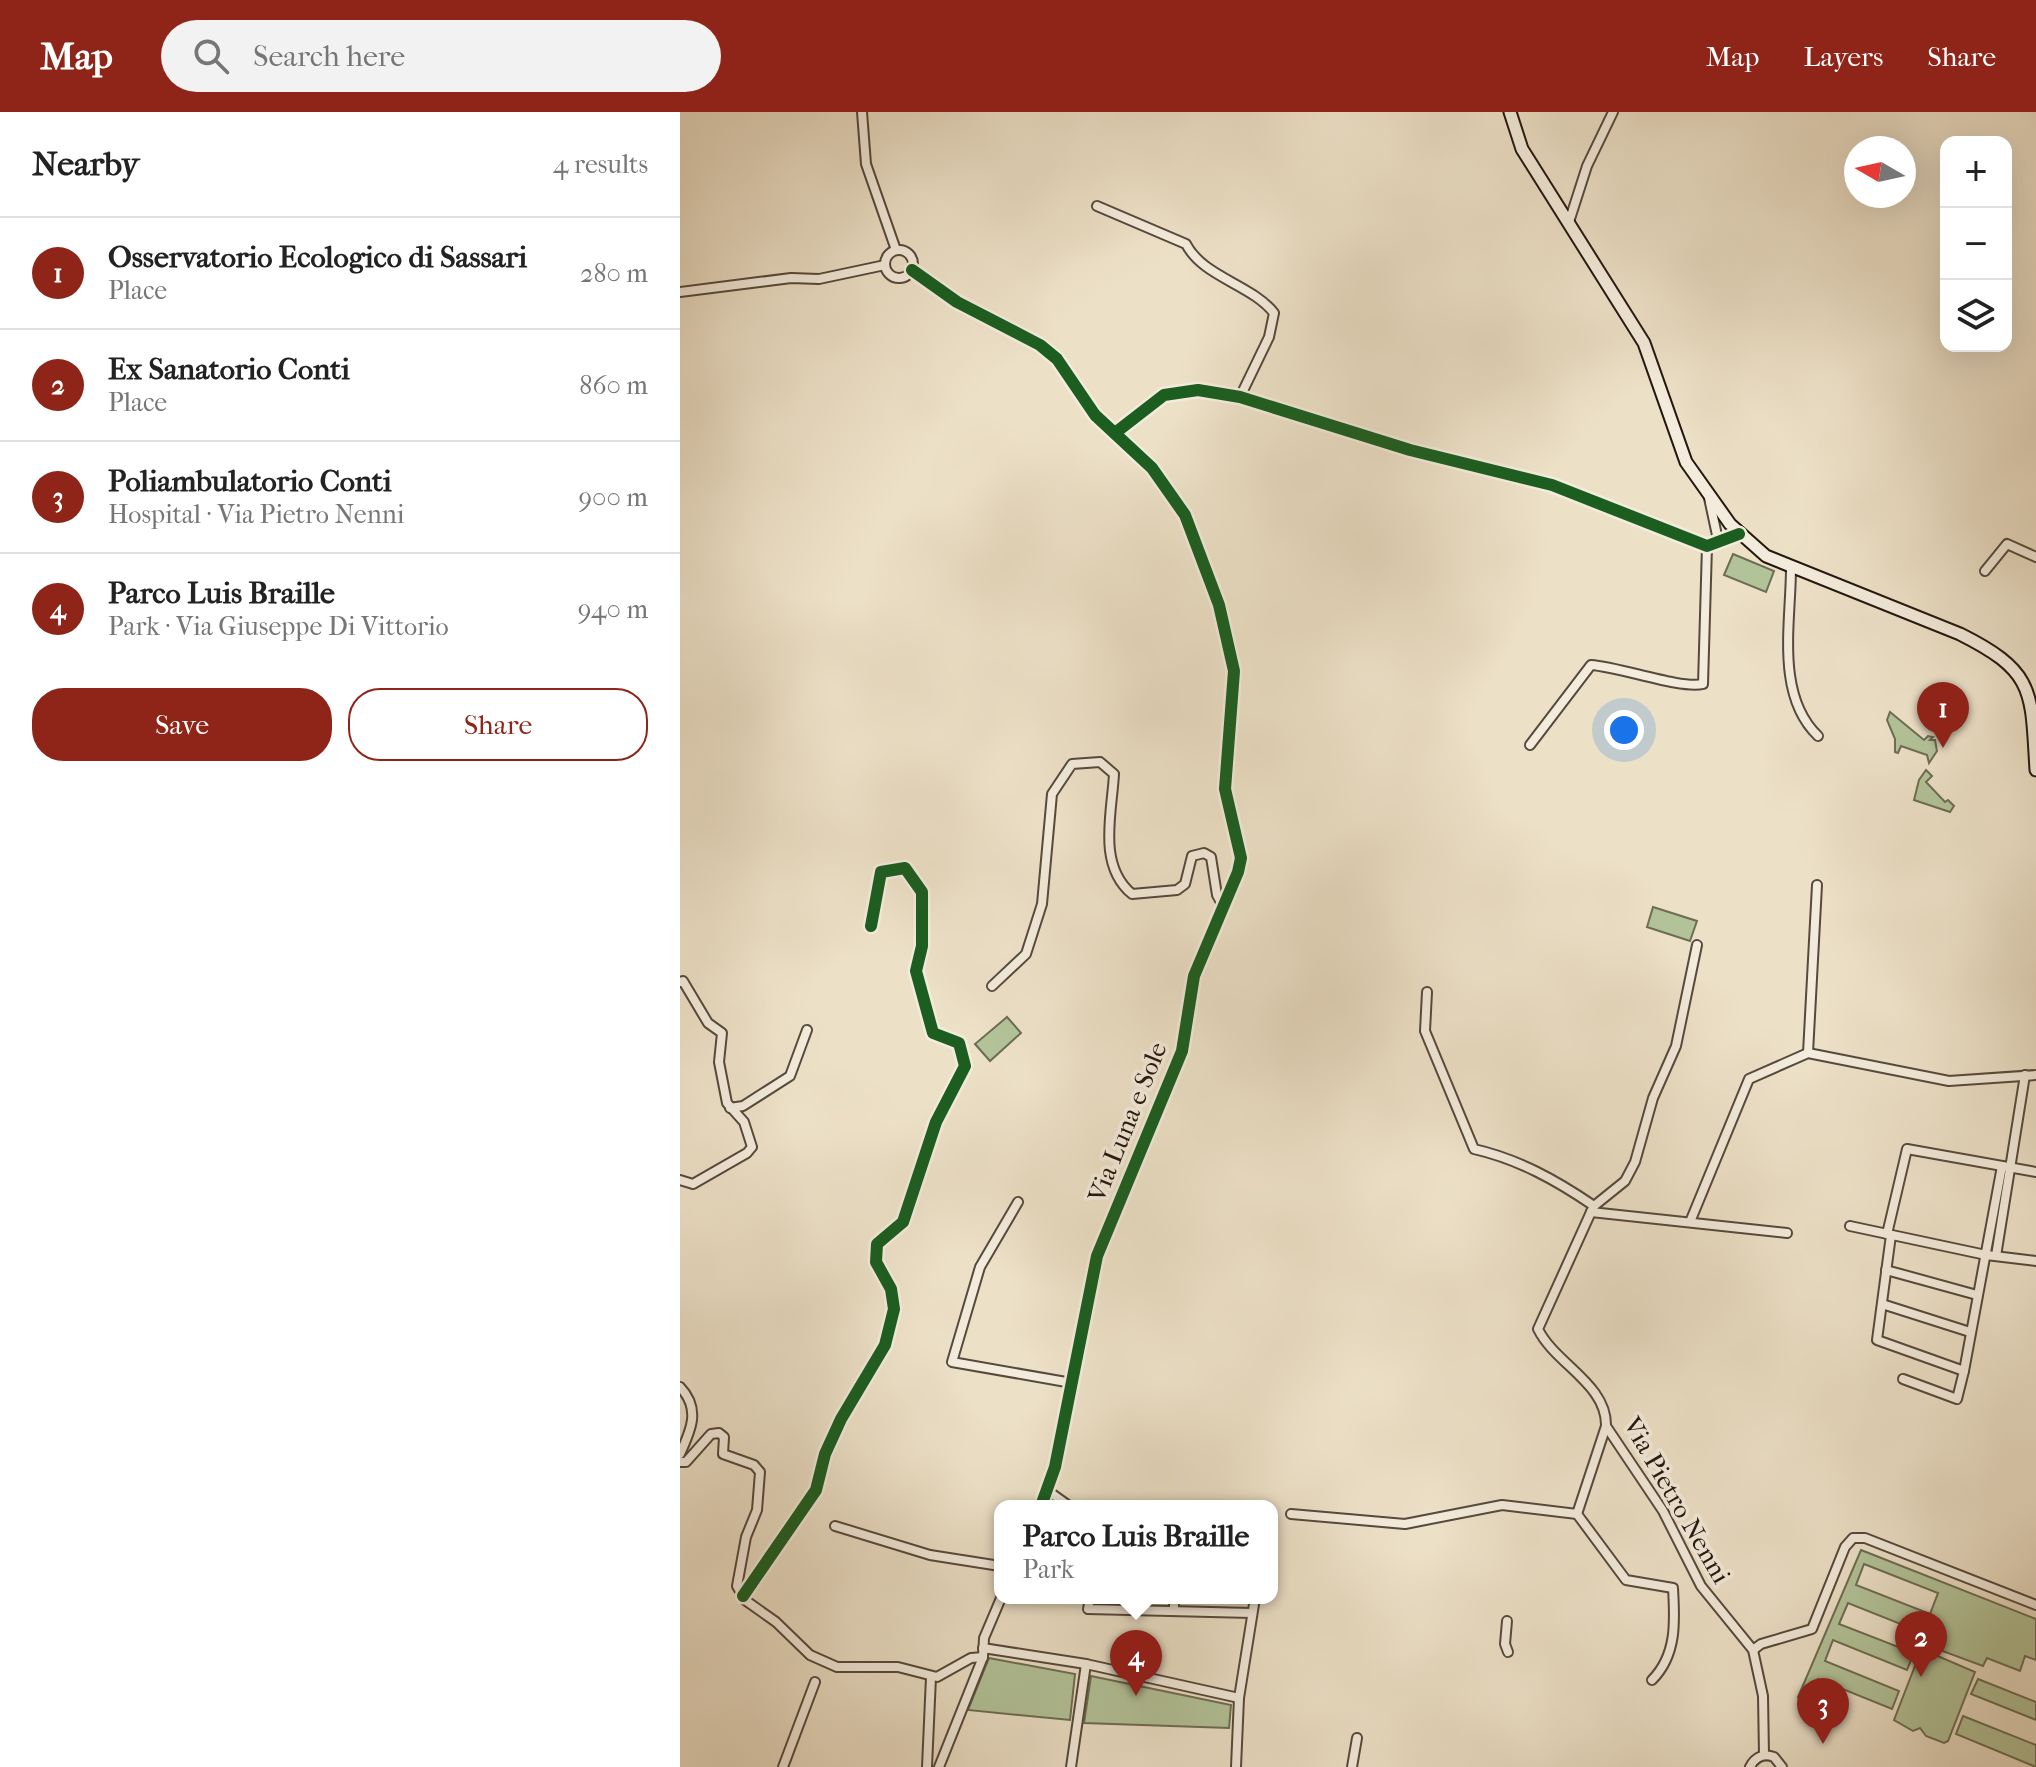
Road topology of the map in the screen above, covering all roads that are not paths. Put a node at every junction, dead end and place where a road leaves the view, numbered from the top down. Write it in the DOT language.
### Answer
graph roads {
  1 [pos="862,112"];
  2 [pos="1510,112"];
  3 [pos="1613,112"];
  4 [pos="1097,206"];
  5 [pos="1569,222"];
  6 [pos="896,250"];
  7 [pos="885,265"];
  8 [pos="912,270"];
  9 [pos="680,292"];
  10 [pos="1240,397"];
  11 [pos="1115,433"];
  12 [pos="1709,495"];
  13 [pos="1730,524"];
  14 [pos="1739,534"];
  15 [pos="1718,540"];
  16 [pos="1707,546"];
  17 [pos="2036,557"];
  18 [pos="1791,568"];
  19 [pos="1985,571"];
  20 [pos="1818,736"];
  21 [pos="1530,745"];
  22 [pos="2036,770"];
  23 [pos="1817,885"];
  24 [pos="1223,906"];
  25 [pos="871,926"];
  26 [pos="1697,945"];
  27 [pos="680,982"];
  28 [pos="992,986"];
  29 [pos="1427,992"];
  30 [pos="807,1030"];
  31 [pos="1808,1053"];
  32 [pos="2025,1075"];
  33 [pos="2036,1075"];
  34 [pos="730,1108"];
  35 [pos="2007,1167"];
  36 [pos="2036,1172"];
  37 [pos="680,1180"];
  38 [pos="1018,1202"];
  39 [pos="1592,1209"];
  40 [pos="1690,1222"];
  41 [pos="1850,1226"];
  42 [pos="1787,1233"];
  43 [pos="1889,1235"];
  44 [pos="1991,1255"];
  45 [pos="2036,1261"];
  46 [pos="1886,1270"];
  47 [pos="1977,1295"];
  48 [pos="1882,1304"];
  49 [pos="1970,1332"];
  50 [pos="1964,1371"];
  51 [pos="1903,1379"];
  52 [pos="1072,1383"];
  53 [pos="680,1387"];
  54 [pos="1606,1426"];
  55 [pos="680,1454"];
  56 [pos="680,1462"];
  57 [pos="1048,1491"];
  58 [pos="1044,1500"];
  59 [pos="1061,1500"];
  60 [pos="1291,1514"];
  61 [pos="1577,1514"];
  62 [pos="835,1526"];
  63 [pos="994,1565"];
  64 [pos="743,1596"];
  65 [pos="999,1604"];
  66 [pos="1089,1604"];
  67 [pos="1174,1604"];
  68 [pos="1254,1604"];
  69 [pos="2036,1605"];
  70 [pos="1174,1611"];
  71 [pos="1252,1613"];
  72 [pos="1507,1621"];
  73 [pos="1753,1650"];
  74 [pos="983,1652"];
  75 [pos="1508,1652"];
  76 [pos="1086,1664"];
  77 [pos="931,1677"];
  78 [pos="1652,1680"];
  79 [pos="815,1682"];
  80 [pos="1239,1698"];
  81 [pos="1357,1738"];
  82 [pos="1764,1755"];
  83 [pos="783,1767"];
  84 [pos="927,1767"];
  85 [pos="939,1767"];
  86 [pos="1071,1767"];
  87 [pos="1236,1767"];
  88 [pos="1352,1767"];
  89 [pos="1750,1767"];
  90 [pos="1782,1767"];
  1 -- 6 [label="street"];
  2 -- 5 [label="main road"];
  3 -- 5 [label="street"];
  4 -- 10 [label="street"];
  5 -- 12 [label="main road"];
  6 -- 7 [label="street"];
  6 -- 8 [label="street"];
  7 -- 8 [label="street"];
  7 -- 9 [label="street"];
  8 -- 11 [label="street, Via Luna e Sole"];
  10 -- 11 [label="street"];
  10 -- 16 [label="street"];
  11 -- 24 [label="street, Via Luna e Sole"];
  12 -- 13 [label="main road"];
  12 -- 15 [label="street"];
  13 -- 14 [label="main road"];
  13 -- 15 [label="street"];
  14 -- 15 [label="street"];
  14 -- 18 [label="main road"];
  15 -- 16 [label="street"];
  16 -- 21 [label="street"];
  17 -- 19 [label="street"];
  18 -- 20 [label="street"];
  18 -- 22 [label="main road"];
  23 -- 31 [label="street"];
  24 -- 28 [label="street"];
  24 -- 52 [label="street, Via Luna e Sole"];
  25 -- 64 [label="street"];
  26 -- 39 [label="street"];
  27 -- 34 [label="street"];
  29 -- 39 [label="street"];
  30 -- 34 [label="street"];
  31 -- 32 [label="street"];
  31 -- 40 [label="street"];
  32 -- 33 [label="street"];
  32 -- 35 [label="street"];
  34 -- 37 [label="street"];
  35 -- 36 [label="street"];
  35 -- 43 [label="street"];
  35 -- 44 [label="street"];
  38 -- 52 [label="street"];
  39 -- 40 [label="street"];
  39 -- 54 [label="street, Via Pietro Nenni"];
  40 -- 42 [label="street"];
  41 -- 43 [label="street"];
  43 -- 44 [label="street"];
  43 -- 46 [label="street"];
  44 -- 45 [label="street"];
  44 -- 47 [label="street"];
  46 -- 47 [label="street"];
  46 -- 48 [label="street"];
  47 -- 49 [label="street"];
  48 -- 49 [label="street"];
  48 -- 50 [label="street"];
  49 -- 50 [label="street"];
  50 -- 51 [label="street"];
  52 -- 57 [label="street, Via Luna e Sole"];
  53 -- 55 [label="street"];
  54 -- 61 [label="street"];
  54 -- 73 [label="street, Via Pietro Nenni"];
  56 -- 64 [label="street"];
  57 -- 58 [label="street, Via Luna e Sole"];
  57 -- 59 [label="street"];
  60 -- 61 [label="street"];
  61 -- 78 [label="street"];
  62 -- 63 [label="street"];
  64 -- 77 [label="street"];
  65 -- 74 [label="street"];
  66 -- 70 [label="street"];
  67 -- 70 [label="street"];
  68 -- 71 [label="street"];
  69 -- 73 [label="street"];
  70 -- 71 [label="street"];
  71 -- 80 [label="street"];
  72 -- 75 [label="street"];
  73 -- 82 [label="street, Via Pietro Nenni"];
  74 -- 76 [label="street"];
  74 -- 77 [label="street"];
  74 -- 85 [label="street"];
  76 -- 80 [label="street"];
  76 -- 86 [label="street"];
  77 -- 84 [label="street"];
  79 -- 83 [label="street"];
  80 -- 87 [label="street"];
  81 -- 88 [label="street"];
  82 -- 89 [label="street"];
  82 -- 90 [label="street"];
}
